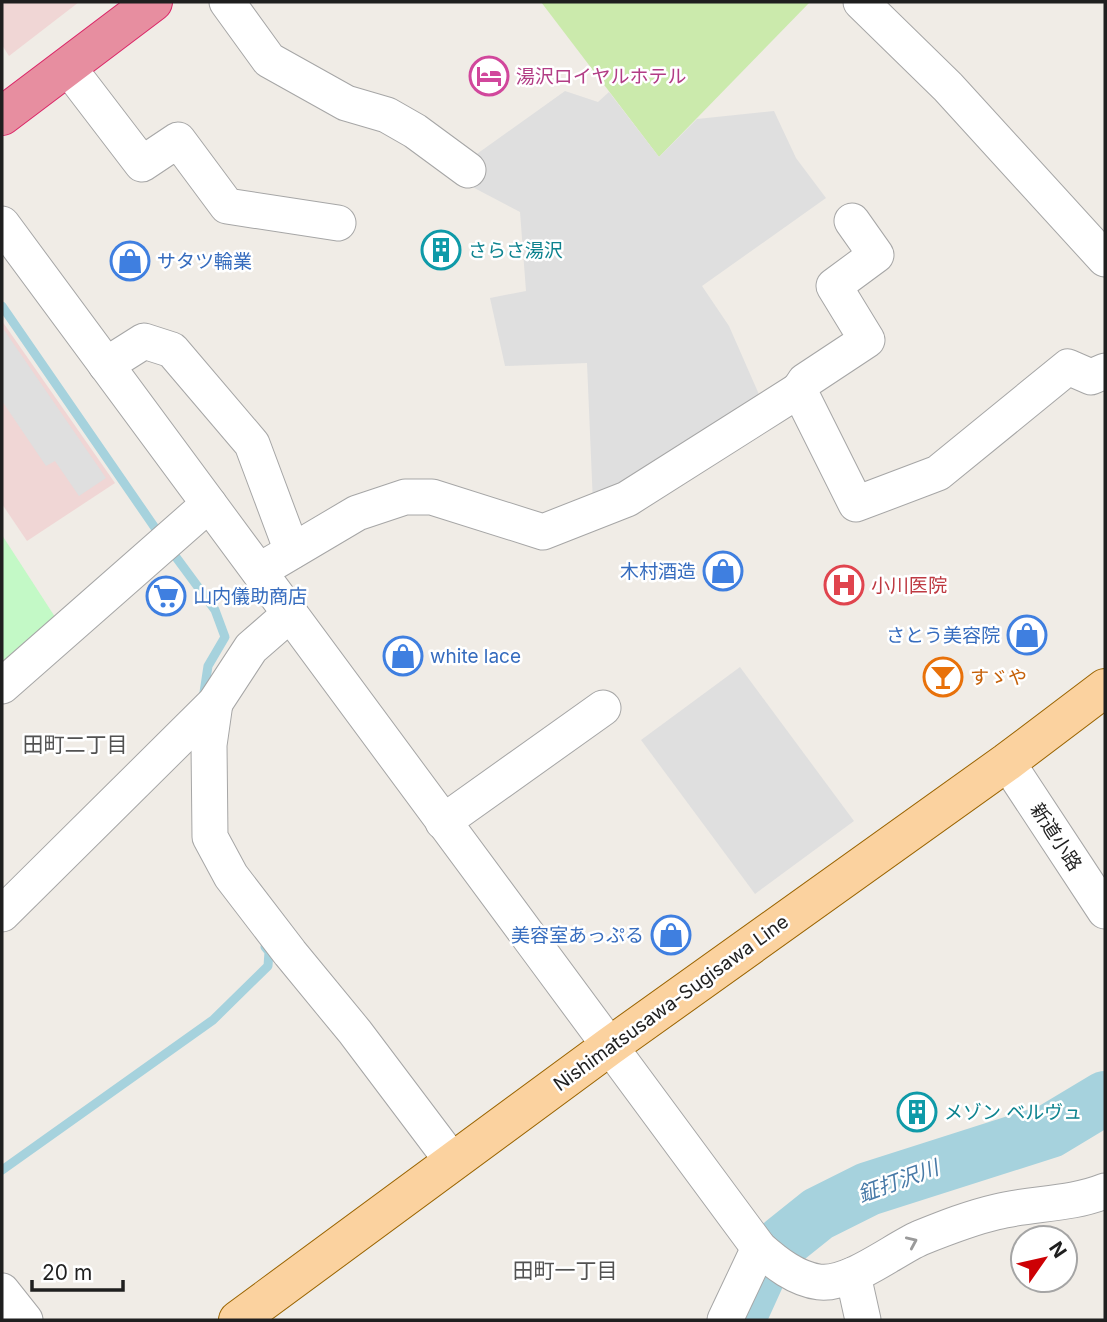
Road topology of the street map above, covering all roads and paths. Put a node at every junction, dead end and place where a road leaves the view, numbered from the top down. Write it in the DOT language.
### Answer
graph roads {
  1 [pos="153,2"];
  2 [pos="227,2"];
  3 [pos="861,2"];
  4 [pos="67,66"];
  5 [pos="2,116"];
  6 [pos="468,170"];
  7 [pos="852,220"];
  8 [pos="338,223"];
  9 [pos="2,224"];
  10 [pos="1105,259"];
  11 [pos="106,365"];
  12 [pos="1105,371"];
  13 [pos="799,390"];
  14 [pos="209,503"];
  15 [pos="292,551"];
  16 [pos="259,572"];
  17 [pos="290,614"];
  18 [pos="2,686"];
  19 [pos="1105,688"];
  20 [pos="215,703"];
  21 [pos="603,708"];
  22 [pos="1007,762"];
  23 [pos="443,822"];
  24 [pos="1105,911"];
  25 [pos="2,914"];
  26 [pos="610,1046"];
  27 [pos="453,1162"];
  28 [pos="1105,1191"];
  29 [pos="770,1258"];
  30 [pos="853,1275"];
  31 [pos="2,1291"];
  32 [pos="25,1320"];
  33 [pos="238,1320"];
  34 [pos="725,1320"];
  35 [pos="863,1320"];
  1 -- 4 [label="highway"];
  2 -- 6 [label="street"];
  3 -- 10 [label="street"];
  4 -- 5 [label="highway"];
  4 -- 8 [label="street"];
  7 -- 13 [label="street"];
  9 -- 11 [label="street"];
  11 -- 14 [label="street"];
  11 -- 15 [label="street"];
  12 -- 13 [label="street"];
  13 -- 15 [label="street"];
  14 -- 16 [label="street"];
  14 -- 18 [label="street"];
  15 -- 16 [label="street"];
  16 -- 17 [label="street"];
  17 -- 20 [label="street"];
  17 -- 23 [label="street"];
  19 -- 22 [label="main road, Nishimatsusawa-Sugisawa Line"];
  20 -- 25 [label="street"];
  20 -- 27 [label="street"];
  21 -- 23 [label="street"];
  22 -- 24 [label="street, 新道小路"];
  22 -- 26 [label="main road, Nishimatsusawa-Sugisawa Line"];
  23 -- 26 [label="street"];
  26 -- 27 [label="main road, Nishimatsusawa-Sugisawa Line"];
  26 -- 29 [label="street"];
  27 -- 33 [label="main road, Nishimatsusawa-Sugisawa Line"];
  30 -- 28 [label="street, one-way"];
  29 -- 30 [label="street"];
  29 -- 34 [label="street"];
  30 -- 35 [label="street"];
  31 -- 32 [label="street"];
}
